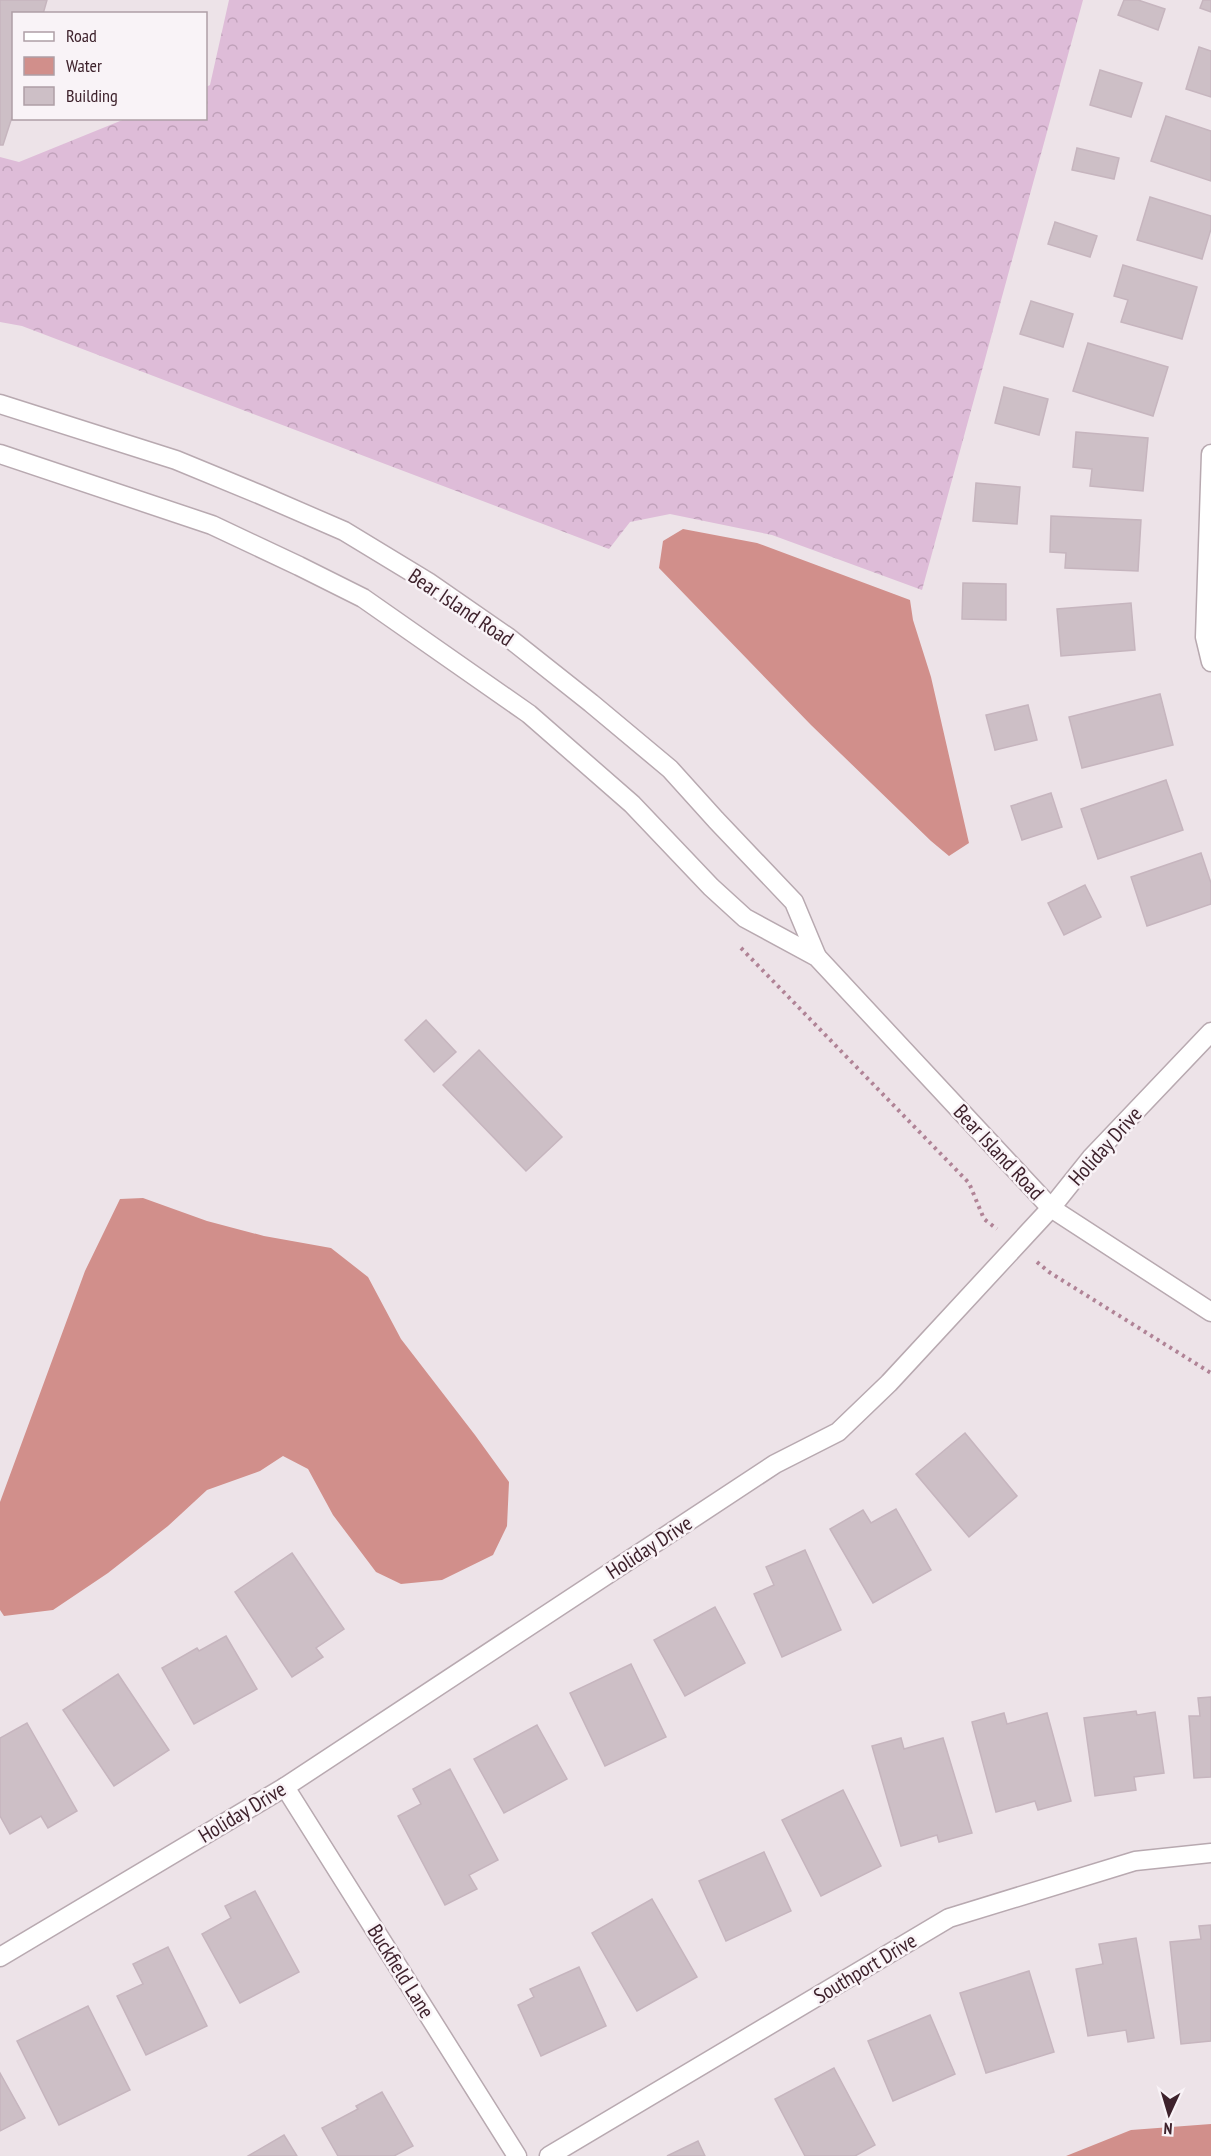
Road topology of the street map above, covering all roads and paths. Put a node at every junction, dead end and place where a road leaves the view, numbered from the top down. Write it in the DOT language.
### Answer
graph roads {
  1 [pos="0,404"];
  2 [pos="0,454"];
  3 [pos="1211,454"];
  4 [pos="1211,662"];
  5 [pos="740,947"];
  6 [pos="817,957"];
  7 [pos="1211,1032"];
  8 [pos="1051,1208"];
  9 [pos="1016,1245"];
  10 [pos="1211,1312"];
  11 [pos="1211,1373"];
  12 [pos="285,1787"];
  13 [pos="1211,1853"];
  14 [pos="0,1957"];
  15 [pos="517,2156"];
  16 [pos="549,2156"];
  1 -- 6 [label="street, Bear Island Road"];
  2 -- 6 [label="street, Bear Island Road"];
  3 -- 4 [label="street"];
  5 -- 9 [label="path"];
  6 -- 8 [label="street, Bear Island Road"];
  7 -- 8 [label="street, Holiday Drive"];
  8 -- 9 [label="street, Holiday Drive"];
  8 -- 10 [label="street, Bear Island Road"];
  9 -- 11 [label="path"];
  9 -- 12 [label="street, Holiday Drive"];
  12 -- 14 [label="street, Holiday Drive"];
  12 -- 15 [label="street, Buckfield Lane"];
  13 -- 16 [label="street, Southport Drive"];
}
